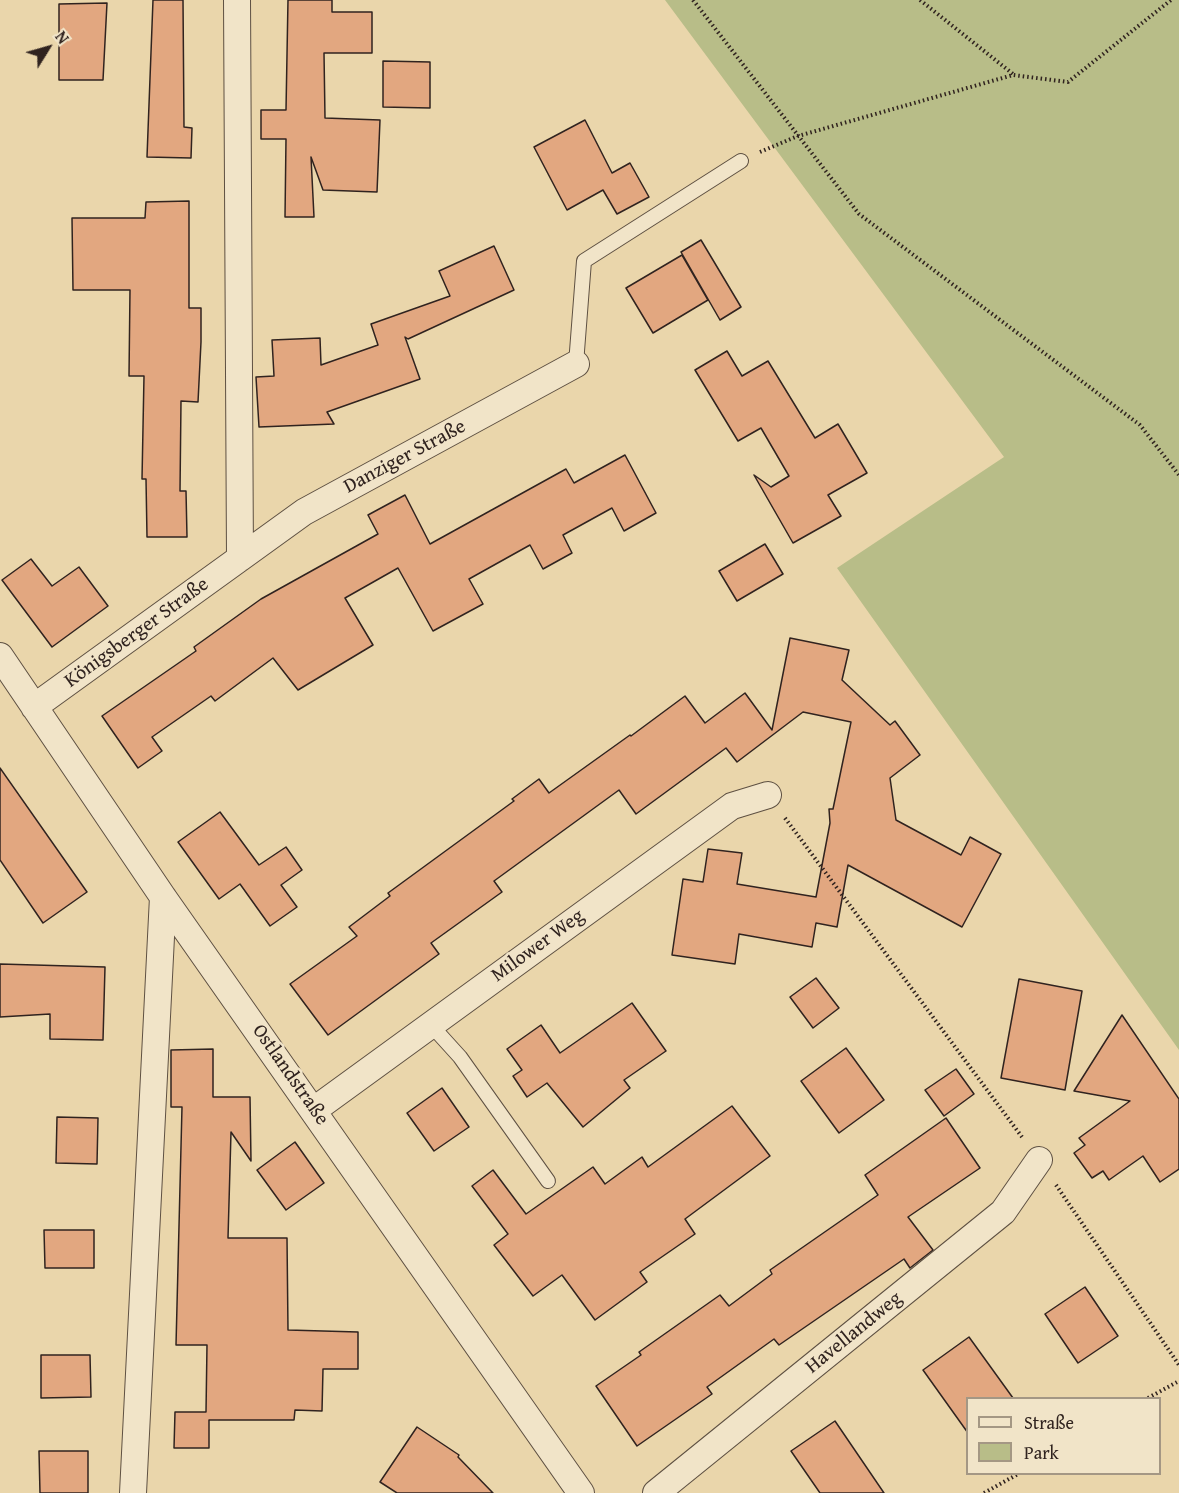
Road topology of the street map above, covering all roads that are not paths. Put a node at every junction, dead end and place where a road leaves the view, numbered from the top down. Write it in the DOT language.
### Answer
graph roads {
  1 [pos="237,0"];
  2 [pos="741,161"];
  3 [pos="576,364"];
  4 [pos="240,558"];
  5 [pos="0,656"];
  6 [pos="34,707"];
  7 [pos="768,795"];
  8 [pos="163,897"];
  9 [pos="432,1025"];
  10 [pos="314,1110"];
  11 [pos="1040,1160"];
  12 [pos="548,1181"];
  13 [pos="134,1493"];
  14 [pos="581,1493"];
  15 [pos="656,1493"];
  1 -- 4 [label="street"];
  2 -- 3 [label="lane"];
  3 -- 4 [label="street, Danziger Straße"];
  4 -- 6 [label="street, Königsberger Straße"];
  5 -- 6 [label="street, Ostlandstraße"];
  6 -- 8 [label="street, Ostlandstraße"];
  7 -- 9 [label="street, Milower Weg"];
  8 -- 10 [label="street, Ostlandstraße"];
  8 -- 13 [label="street"];
  9 -- 10 [label="street, Milower Weg"];
  9 -- 12 [label="lane"];
  10 -- 14 [label="street, Ostlandstraße"];
  11 -- 15 [label="street, Havellandweg"];
}
